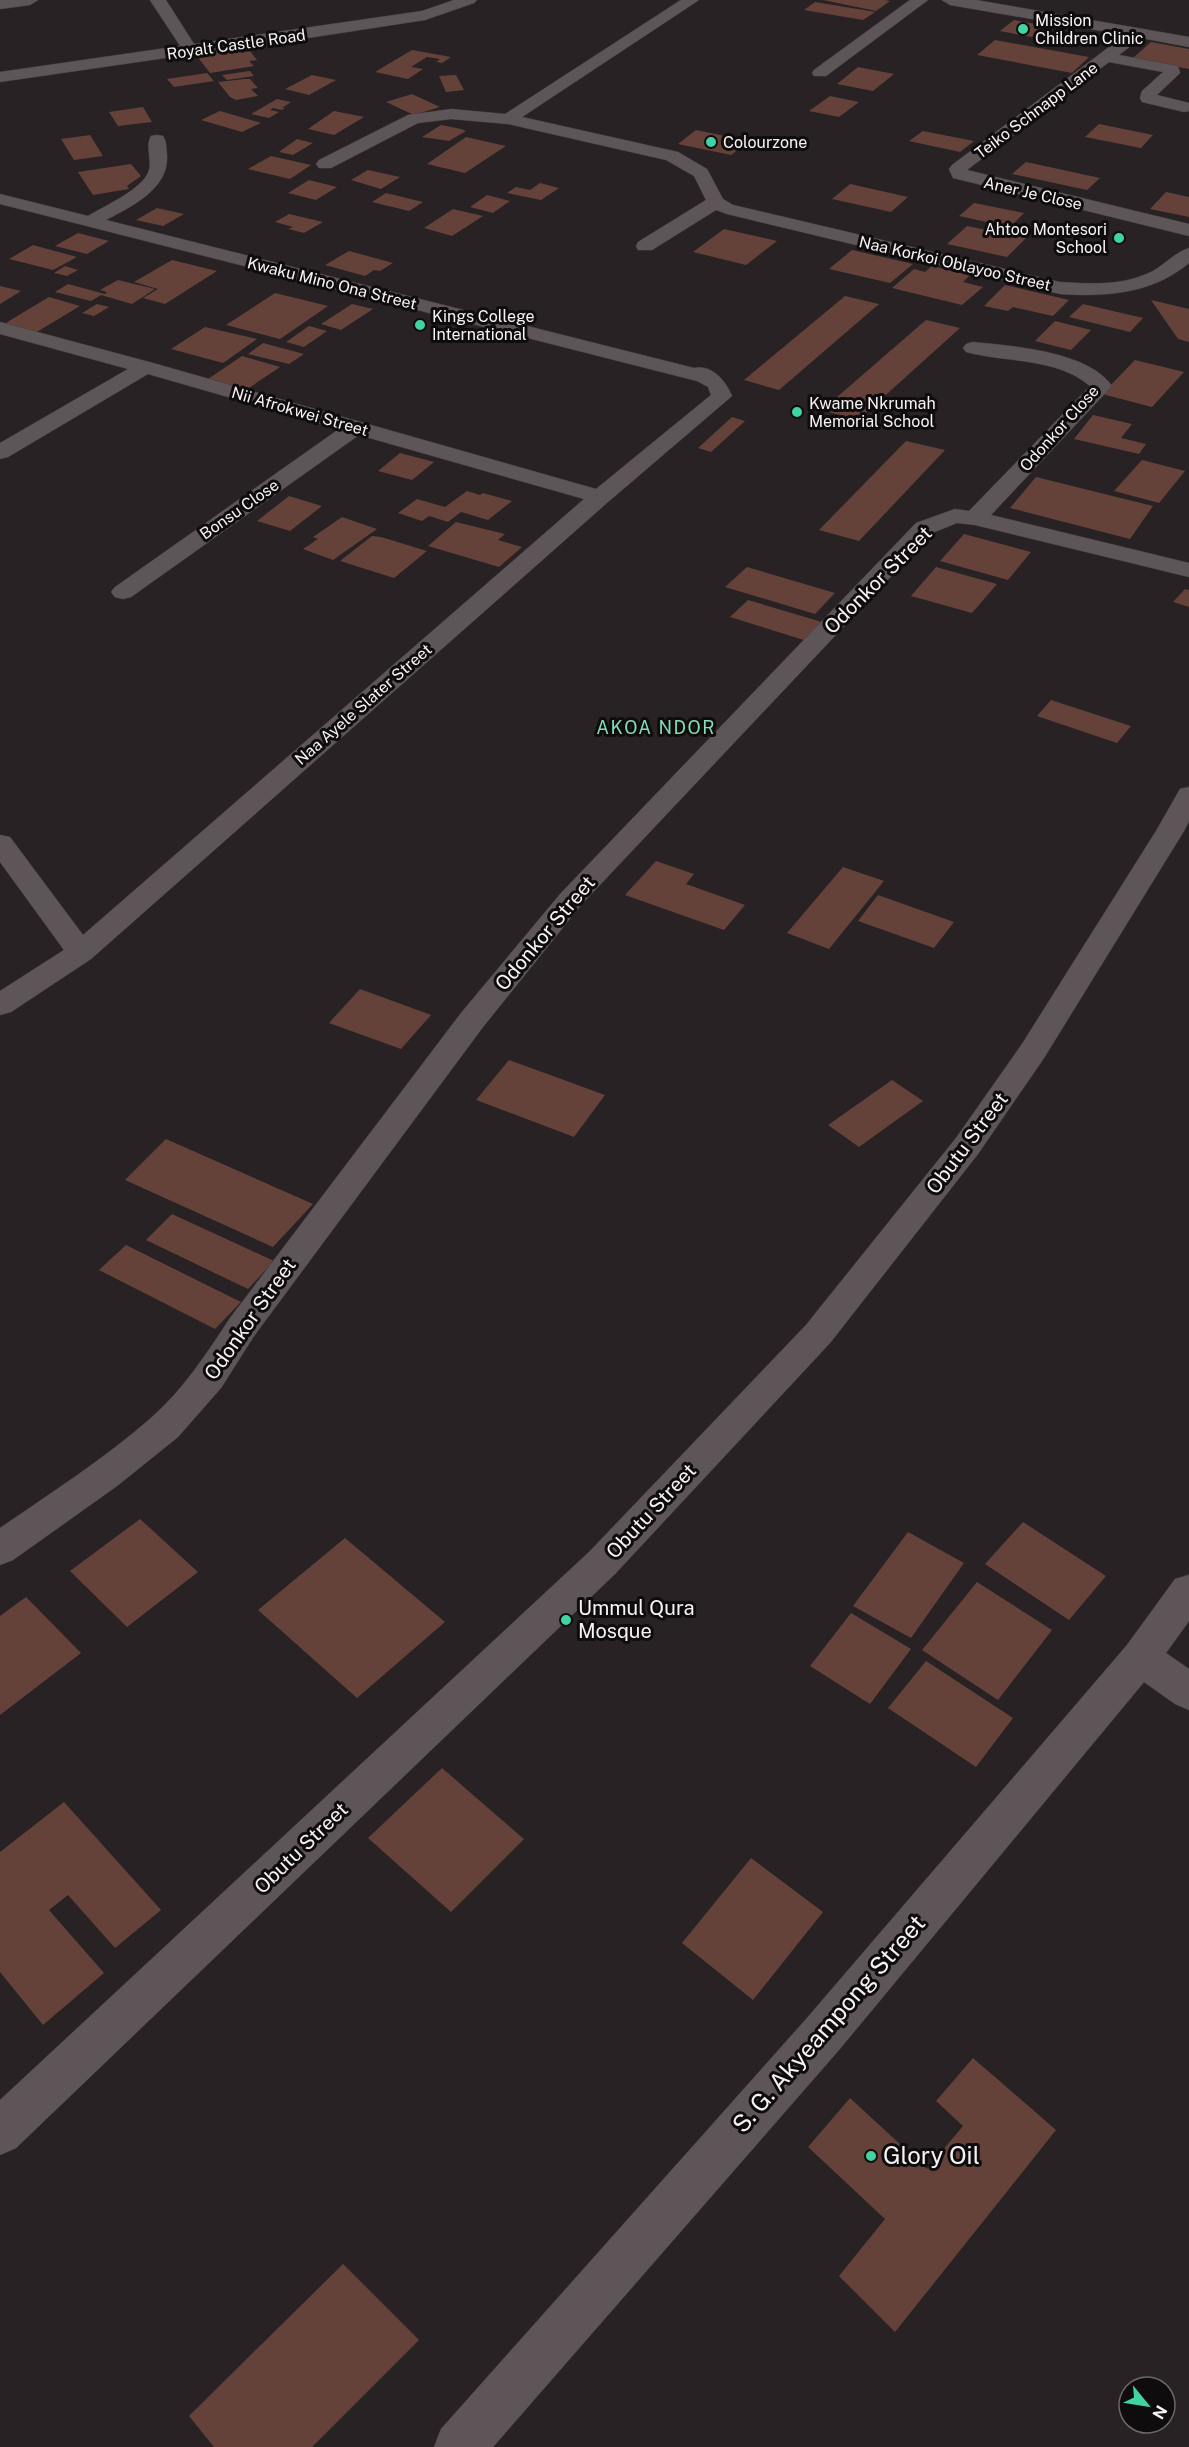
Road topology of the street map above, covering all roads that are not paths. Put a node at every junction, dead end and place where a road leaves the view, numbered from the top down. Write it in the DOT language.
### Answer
graph roads {
  1 [pos="30,0"];
  2 [pos="158,0"];
  3 [pos="469,0"];
  4 [pos="691,0"];
  5 [pos="920,0"];
  6 [pos="950,0"];
  7 [pos="0,4"];
  8 [pos="1138,33"];
  9 [pos="1189,42"];
  10 [pos="191,51"];
  11 [pos="1106,57"];
  12 [pos="819,73"];
  13 [pos="0,77"];
  14 [pos="1184,106"];
  15 [pos="508,119"];
  16 [pos="157,140"];
  17 [pos="325,164"];
  18 [pos="963,165"];
  19 [pos="0,199"];
  20 [pos="716,202"];
  21 [pos="90,222"];
  22 [pos="1189,230"];
  23 [pos="645,246"];
  24 [pos="1189,254"];
  25 [pos="0,328"];
  26 [pos="973,348"];
  27 [pos="146,367"];
  28 [pos="722,396"];
  29 [pos="356,427"];
  30 [pos="0,452"];
  31 [pos="600,497"];
  32 [pos="975,518"];
  33 [pos="1189,570"];
  34 [pos="123,592"];
  35 [pos="1189,795"];
  36 [pos="0,843"];
  37 [pos="81,952"];
  38 [pos="0,1005"];
  39 [pos="0,1549"];
  40 [pos="1189,1591"];
  41 [pos="1141,1657"];
  42 [pos="1189,1692"];
  43 [pos="0,2132"];
  44 [pos="459,2447"];
  1 -- 7 [label="street"];
  2 -- 10 [label="street"];
  3 -- 10 [label="street, Royalt Castle Road"];
  4 -- 15 [label="street"];
  5 -- 12 [label="street"];
  6 -- 8 [label="street"];
  8 -- 9 [label="street"];
  8 -- 11 [label="street, Teiko Schnapp Lane"];
  10 -- 13 [label="street, Royalt Castle Road"];
  11 -- 14 [label="street"];
  11 -- 18 [label="street, Teiko Schnapp Lane"];
  15 -- 17 [label="street"];
  15 -- 20 [label="street"];
  16 -- 21 [label="street"];
  18 -- 22 [label="street, Aner Je Close"];
  19 -- 21 [label="street, Kwaku Mino Ona Street"];
  20 -- 23 [label="street"];
  20 -- 24 [label="street, Naa Korkoi Oblayoo Street"];
  21 -- 28 [label="street, Kwaku Mino Ona Street"];
  25 -- 27 [label="street, Nii Afrokwei Street"];
  26 -- 32 [label="street, Odonkor Close"];
  27 -- 29 [label="street, Nii Afrokwei Street"];
  27 -- 30 [label="street"];
  28 -- 31 [label="street, Naa Ayele Slater Street"];
  29 -- 31 [label="street, Nii Afrokwei Street"];
  29 -- 34 [label="street, Bonsu Close"];
  31 -- 37 [label="street, Naa Ayele Slater Street"];
  32 -- 33 [label="street, Odonkor Street"];
  32 -- 39 [label="street, Odonkor Street"];
  35 -- 43 [label="street, Obutu Street"];
  36 -- 37 [label="street"];
  37 -- 38 [label="street, Naa Ayele Slater Street"];
  40 -- 41 [label="street, S. G. Akyeampong Street"];
  41 -- 42 [label="street"];
  41 -- 44 [label="street, S. G. Akyeampong Street"];
}
